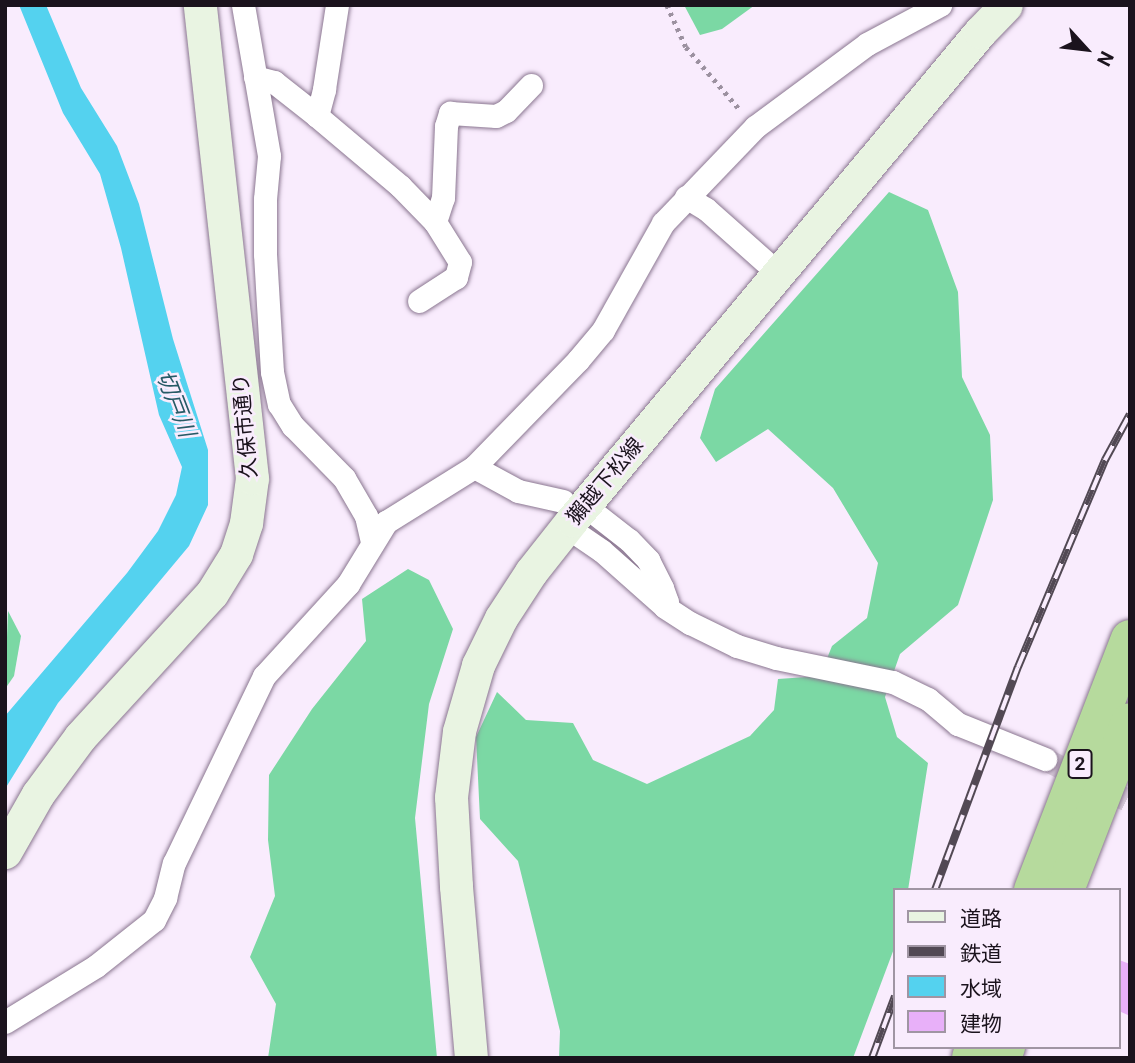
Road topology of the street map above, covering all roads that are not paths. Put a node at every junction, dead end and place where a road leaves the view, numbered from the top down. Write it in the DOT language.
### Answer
graph roads {
  1 [pos="200,5"];
  2 [pos="243,5"];
  3 [pos="337,5"];
  4 [pos="940,5"];
  5 [pos="1006,5"];
  6 [pos="255,77"];
  7 [pos="531,85"];
  8 [pos="317,116"];
  9 [pos="687,197"];
  10 [pos="435,222"];
  11 [pos="779,274"];
  12 [pos="419,301"];
  13 [pos="474,467"];
  14 [pos="576,515"];
  15 [pos="372,543"];
  16 [pos="664,607"];
  17 [pos="1130,639"];
  18 [pos="1130,722"];
  19 [pos="1045,759"];
  20 [pos="5,852"];
  21 [pos="1034,888"];
  22 [pos="1066,888"];
  23 [pos="5,1022"];
  24 [pos="471,1058"];
  1 -- 20 [label="main road, 久保市通り"];
  2 -- 6 [label="street"];
  3 -- 8 [label="street"];
  4 -- 9 [label="street"];
  5 -- 11 [label="main road, 獺越下松線"];
  6 -- 8 [label="street"];
  6 -- 15 [label="street"];
  7 -- 10 [label="street"];
  8 -- 10 [label="street"];
  9 -- 11 [label="street"];
  9 -- 13 [label="street"];
  10 -- 12 [label="street"];
  11 -- 14 [label="main road, 獺越下松線"];
  13 -- 14 [label="street"];
  13 -- 15 [label="street"];
  14 -- 16 [label="street"];
  14 -- 16 [label="street"];
  14 -- 24 [label="main road, 獺越下松線"];
  15 -- 23 [label="street"];
  16 -- 19 [label="street"];
  17 -- 21 [label="highway, 2"];
  18 -- 22 [label="highway, 2"];
}
